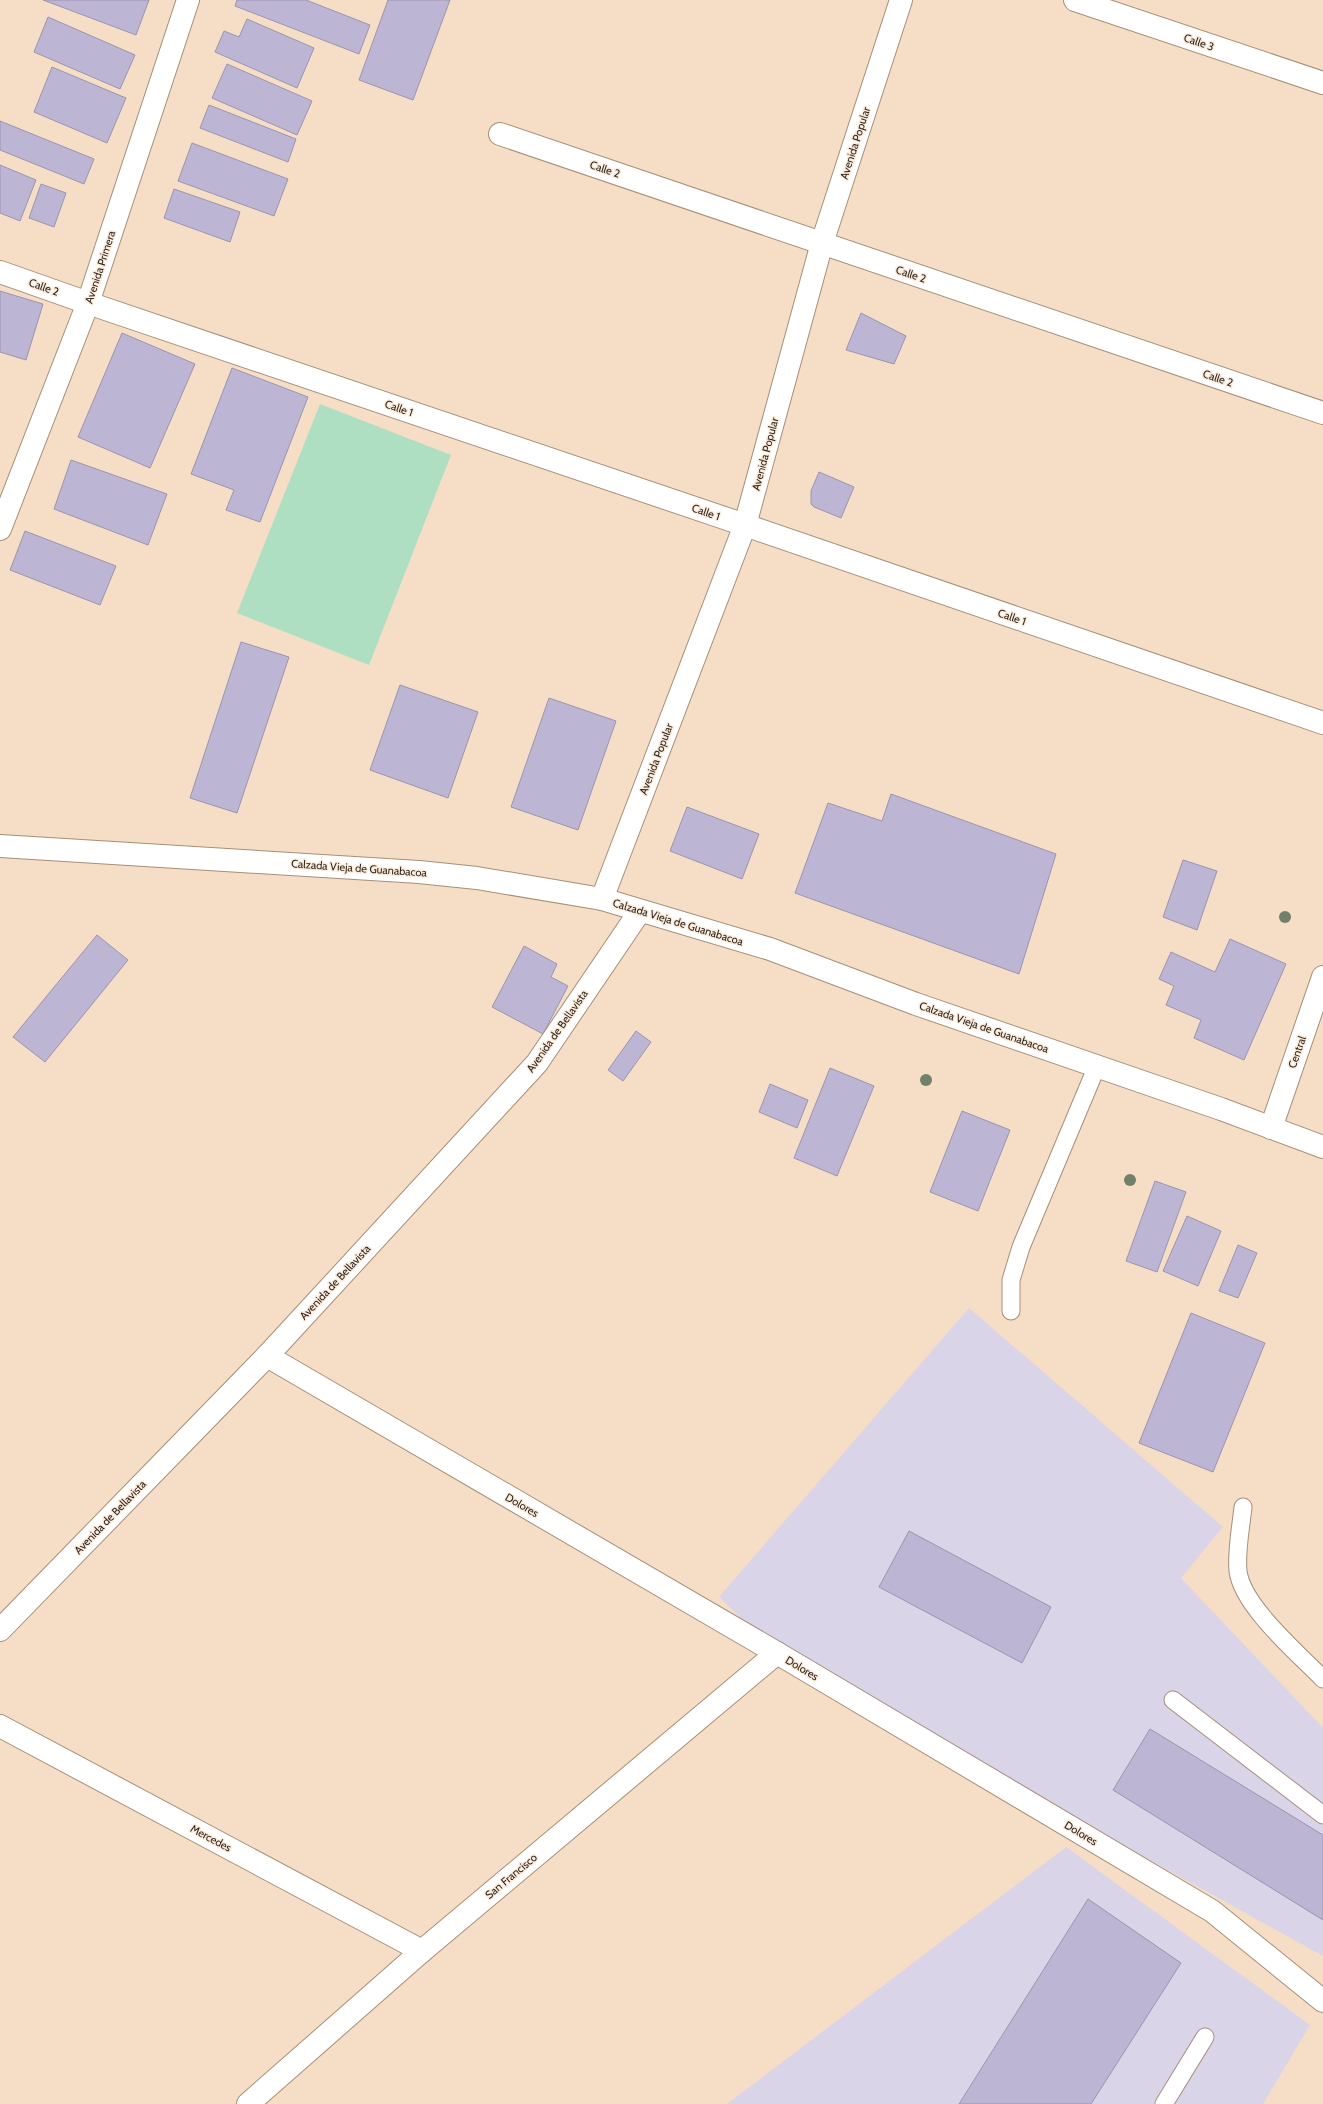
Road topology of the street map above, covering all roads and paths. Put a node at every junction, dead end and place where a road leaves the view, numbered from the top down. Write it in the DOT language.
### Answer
graph roads {
  1 [pos="188,0"];
  2 [pos="901,0"];
  3 [pos="1075,0"];
  4 [pos="1323,83"];
  5 [pos="500,134"];
  6 [pos="822,244"];
  7 [pos="0,272"];
  8 [pos="88,303"];
  9 [pos="1323,413"];
  10 [pos="745,525"];
  11 [pos="0,529"];
  12 [pos="1323,723"];
  13 [pos="0,846"];
  14 [pos="602,899"];
  15 [pos="640,911"];
  16 [pos="1323,977"];
  17 [pos="1097,1066"];
  18 [pos="1271,1128"];
  19 [pos="1323,1148"];
  20 [pos="1011,1311"];
  21 [pos="267,1356"];
  22 [pos="1243,1507"];
  23 [pos="0,1630"];
  24 [pos="777,1653"];
  25 [pos="1323,1679"];
  26 [pos="1173,1700"];
  27 [pos="0,1726"];
  28 [pos="1323,1815"];
  29 [pos="422,1951"];
  30 [pos="1323,2001"];
  31 [pos="1205,2037"];
  32 [pos="248,2104"];
  33 [pos="1164,2104"];
  1 -- 8 [label="street, Avenida Primera"];
  2 -- 6 [label="street, Avenida Popular"];
  3 -- 4 [label="street, Calle 3"];
  5 -- 6 [label="street, Calle 2"];
  6 -- 9 [label="street, Calle 2"];
  6 -- 10 [label="street, Avenida Popular"];
  7 -- 8 [label="street, Calle 2"];
  8 -- 10 [label="street, Calle 1"];
  8 -- 11 [label="street, Avenida Primera"];
  10 -- 12 [label="street, Calle 1"];
  10 -- 14 [label="street, Avenida Popular"];
  13 -- 14 [label="street, Calzada Vieja de Guanabacoa"];
  14 -- 15 [label="street, Calzada Vieja de Guanabacoa"];
  15 -- 17 [label="street, Calzada Vieja de Guanabacoa"];
  15 -- 21 [label="street, Avenida de Bellavista"];
  16 -- 18 [label="street, Central"];
  17 -- 18 [label="street, Calzada Vieja de Guanabacoa"];
  17 -- 20 [label="lane"];
  18 -- 19 [label="street, Calzada Vieja de Guanabacoa"];
  21 -- 23 [label="street, Avenida de Bellavista"];
  21 -- 24 [label="street, Dolores"];
  22 -- 25 [label="lane"];
  24 -- 29 [label="street, San Francisco"];
  24 -- 30 [label="street, Dolores"];
  26 -- 28 [label="lane"];
  27 -- 29 [label="street, Mercedes"];
  29 -- 32 [label="street, San Francisco"];
  31 -- 33 [label="lane"];
}
